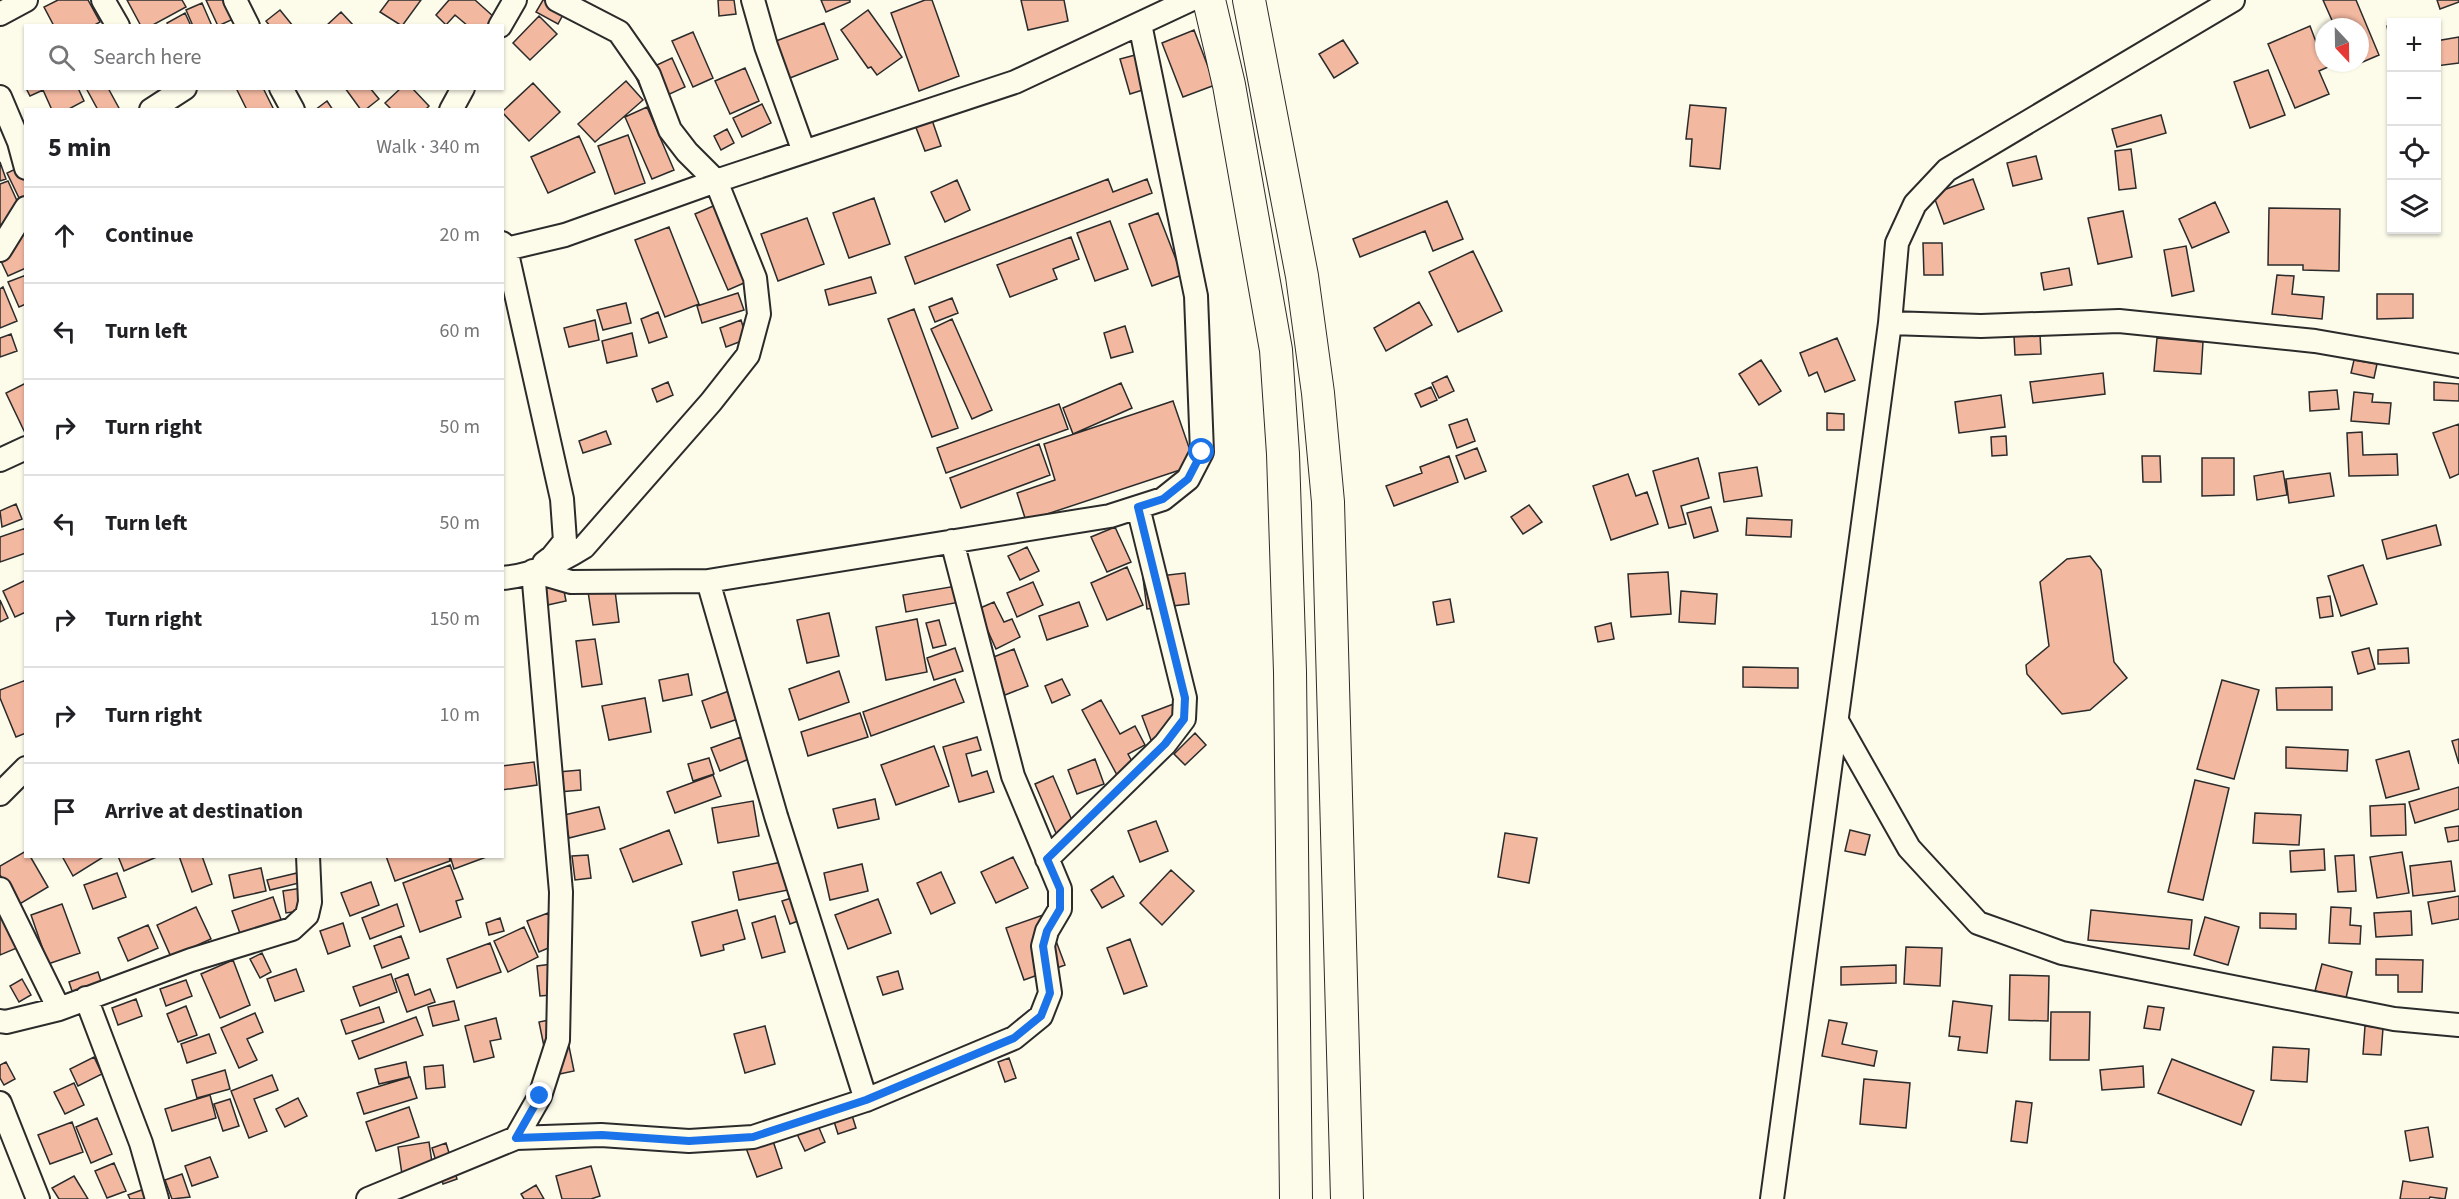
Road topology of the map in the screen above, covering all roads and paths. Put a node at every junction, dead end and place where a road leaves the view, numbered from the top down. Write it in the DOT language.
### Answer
graph roads {
  1 [pos="26,0"];
  2 [pos="103,0"];
  3 [pos="235,0"];
  4 [pos="515,0"];
  5 [pos="557,0"];
  6 [pos="753,0"];
  7 [pos="1190,0"];
  8 [pos="1209,0"];
  9 [pos="1249,0"];
  10 [pos="2233,0"];
  11 [pos="0,14"];
  12 [pos="117,24"];
  13 [pos="247,24"];
  14 [pos="501,24"];
  15 [pos="1140,24"];
  16 [pos="181,90"];
  17 [pos="282,90"];
  18 [pos="462,90"];
  19 [pos="0,97"];
  20 [pos="159,102"];
  21 [pos="292,108"];
  22 [pos="452,108"];
  23 [pos="804,152"];
  24 [pos="24,161"];
  25 [pos="716,181"];
  26 [pos="24,211"];
  27 [pos="505,246"];
  28 [pos="0,250"];
  29 [pos="1890,323"];
  30 [pos="2459,366"];
  31 [pos="24,449"];
  32 [pos="0,460"];
  33 [pos="1138,507"];
  34 [pos="952,542"];
  35 [pos="533,571"];
  36 [pos="504,578"];
  37 [pos="708,581"];
  38 [pos="1836,721"];
  39 [pos="24,770"];
  40 [pos="0,794"];
  41 [pos="308,858"];
  42 [pos="1047,859"];
  43 [pos="0,889"];
  44 [pos="86,998"];
  45 [pos="59,1009"];
  46 [pos="0,1021"];
  47 [pos="2459,1025"];
  48 [pos="866,1100"];
  49 [pos="0,1102"];
  50 [pos="516,1138"];
  51 [pos="38,1199"];
  52 [pos="157,1199"];
  53 [pos="368,1199"];
  54 [pos="1296,1199"];
  55 [pos="1347,1199"];
  56 [pos="1772,1199"];
  1 -- 11 [label="street"];
  2 -- 12 [label="street"];
  3 -- 13 [label="street"];
  4 -- 14 [label="street"];
  5 -- 25 [label="street"];
  6 -- 23 [label="street"];
  7 -- 15 [label="street"];
  8 -- 54 [label="street"];
  9 -- 55 [label="street"];
  10 -- 29 [label="street"];
  15 -- 23 [label="street"];
  15 -- 33 [label="street"];
  16 -- 20 [label="street"];
  17 -- 21 [label="street"];
  18 -- 22 [label="street"];
  19 -- 24 [label="street"];
  23 -- 25 [label="street"];
  25 -- 27 [label="street"];
  25 -- 35 [label="street"];
  26 -- 28 [label="street"];
  27 -- 35 [label="street"];
  29 -- 30 [label="street"];
  29 -- 38 [label="street"];
  31 -- 32 [label="street"];
  33 -- 34 [label="street"];
  33 -- 42 [label="street"];
  34 -- 37 [label="street"];
  34 -- 42 [label="street"];
  35 -- 36 [label="street"];
  35 -- 37 [label="street"];
  35 -- 50 [label="street"];
  37 -- 48 [label="street"];
  38 -- 47 [label="street"];
  38 -- 56 [label="street"];
  39 -- 40 [label="street"];
  41 -- 44 [label="street"];
  42 -- 48 [label="street"];
  43 -- 45 [label="street"];
  44 -- 45 [label="street"];
  44 -- 52 [label="street"];
  45 -- 46 [label="street"];
  48 -- 50 [label="street"];
  49 -- 51 [label="street"];
  50 -- 53 [label="street"];
}
